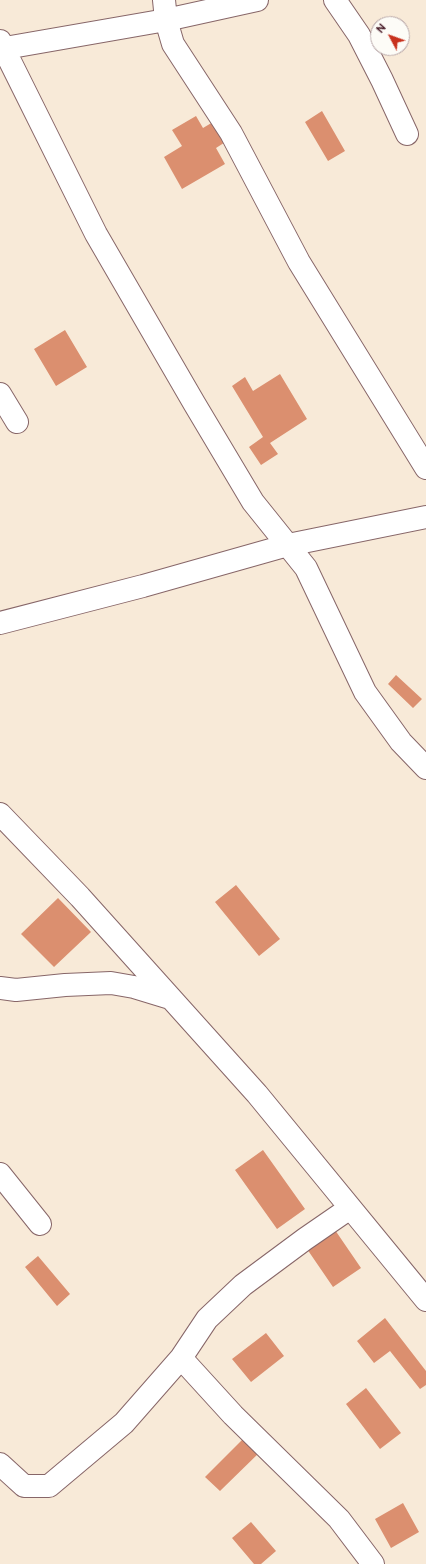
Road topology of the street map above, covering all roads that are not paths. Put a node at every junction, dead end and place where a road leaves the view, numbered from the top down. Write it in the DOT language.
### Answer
graph roads {
  1 [pos="257,0"];
  2 [pos="335,0"];
  3 [pos="165,10"];
  4 [pos="1,46"];
  5 [pos="407,134"];
  6 [pos="0,394"];
  7 [pos="17,422"];
  8 [pos="426,468"];
  9 [pos="426,517"];
  10 [pos="288,545"];
  11 [pos="0,623"];
  12 [pos="426,768"];
  13 [pos="0,814"];
  14 [pos="0,988"];
  15 [pos="170,998"];
  16 [pos="0,1174"];
  17 [pos="350,1208"];
  18 [pos="40,1224"];
  19 [pos="426,1300"];
  20 [pos="181,1358"];
  21 [pos="0,1464"];
  22 [pos="373,1564"];
  1 -- 3 [label="street"];
  2 -- 5 [label="street"];
  3 -- 4 [label="street"];
  3 -- 8 [label="street"];
  4 -- 10 [label="street"];
  6 -- 7 [label="street"];
  9 -- 10 [label="street"];
  10 -- 11 [label="street"];
  10 -- 12 [label="street"];
  13 -- 15 [label="street"];
  14 -- 15 [label="street"];
  15 -- 17 [label="street"];
  16 -- 18 [label="street"];
  17 -- 19 [label="street"];
  17 -- 20 [label="street"];
  20 -- 21 [label="street"];
  20 -- 22 [label="street"];
}
